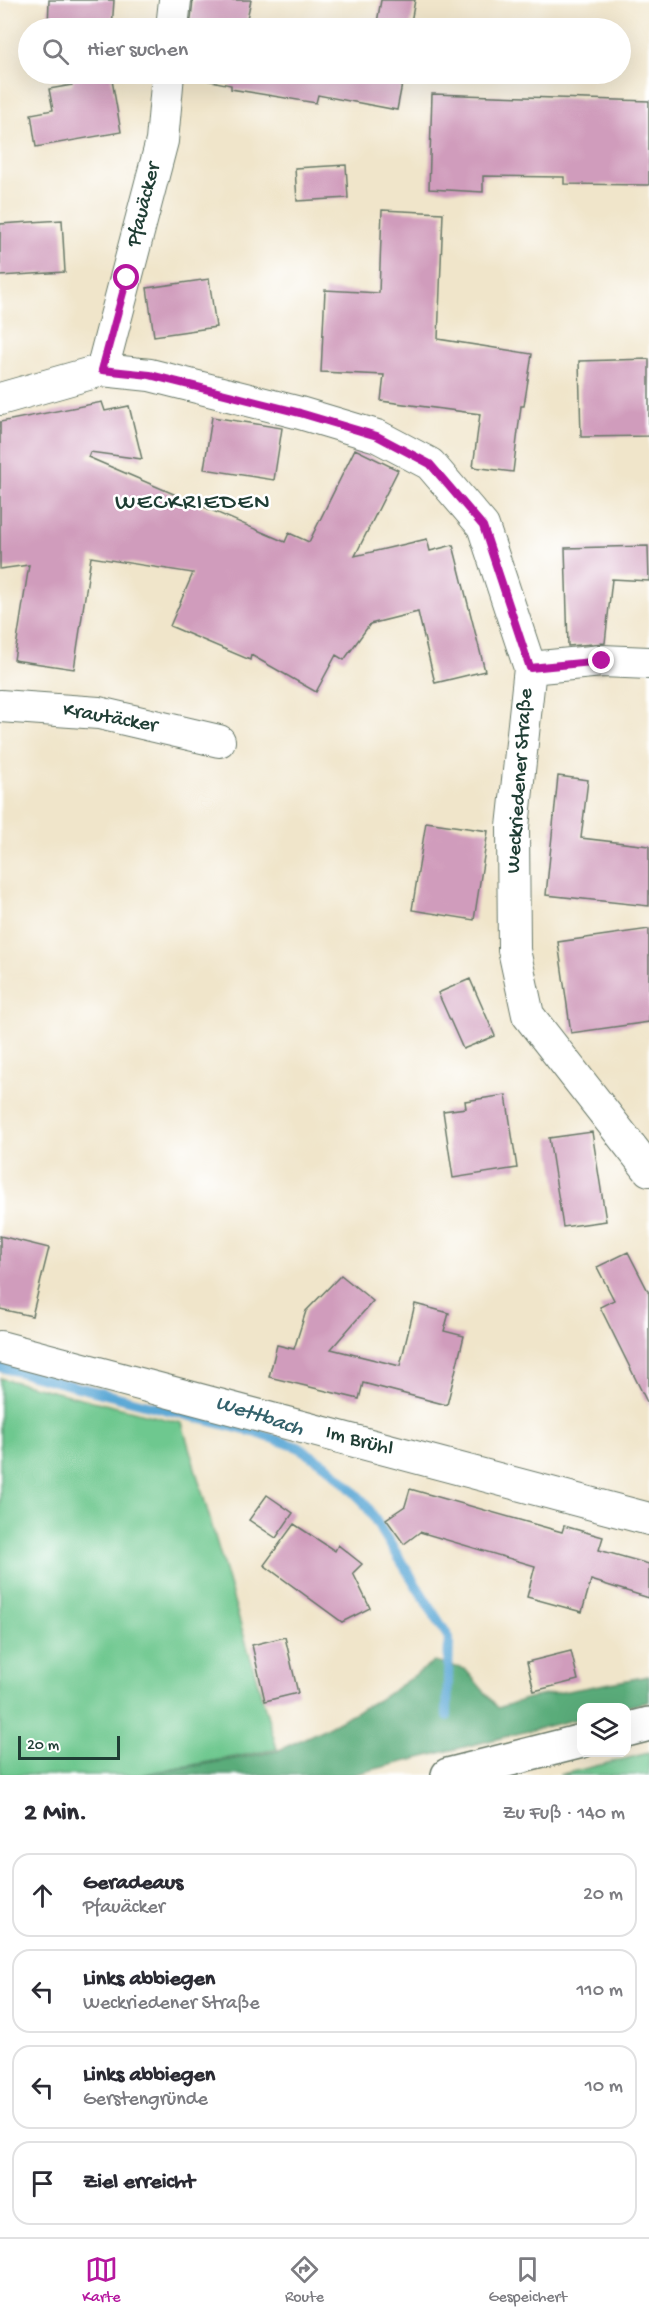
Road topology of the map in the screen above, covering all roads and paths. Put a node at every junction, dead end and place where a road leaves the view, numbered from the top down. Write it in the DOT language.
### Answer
graph roads {
  1 [pos="175,0"];
  2 [pos="173,18"];
  3 [pos="167,84"];
  4 [pos="102,370"];
  5 [pos="0,399"];
  6 [pos="649,663"];
  7 [pos="530,668"];
  8 [pos="0,706"];
  9 [pos="219,741"];
  10 [pos="649,1170"];
  11 [pos="0,1347"];
  12 [pos="649,1519"];
  13 [pos="649,1724"];
  14 [pos="631,1729"];
  15 [pos="577,1742"];
  16 [pos="448,1775"];
  1 -- 2 [label="street"];
  3 -- 4 [label="street, Pfauäcker"];
  4 -- 5 [label="street, Weckriedener Straße"];
  4 -- 7 [label="street, Weckriedener Straße"];
  6 -- 7 [label="street"];
  7 -- 10 [label="street, Weckriedener Straße"];
  8 -- 9 [label="street, Krautäcker"];
  11 -- 12 [label="street, Im Brühl"];
  13 -- 14 [label="main road"];
  15 -- 16 [label="main road"];
}
